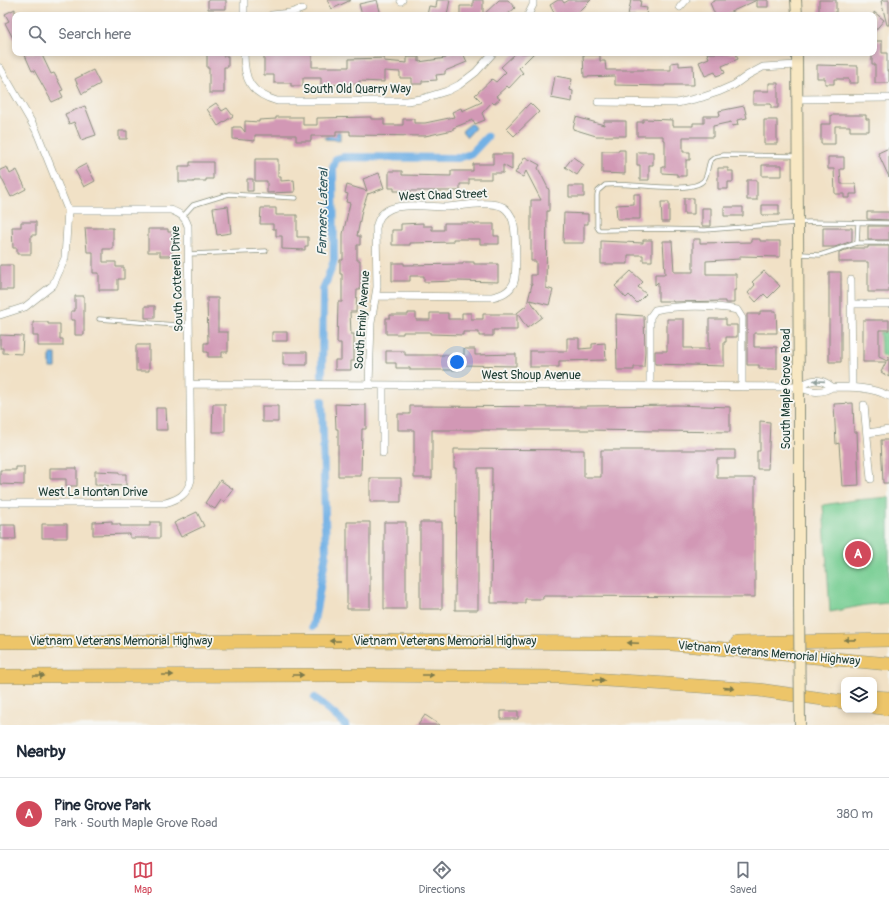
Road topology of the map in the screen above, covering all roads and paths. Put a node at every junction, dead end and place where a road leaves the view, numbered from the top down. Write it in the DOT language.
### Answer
graph roads {
  1 [pos="244,0"];
  2 [pos="533,0"];
  3 [pos="686,0"];
  4 [pos="796,0"];
  5 [pos="680,8"];
  6 [pos="302,9"];
  7 [pos="244,12"];
  8 [pos="295,12"];
  9 [pos="530,12"];
  10 [pos="796,12"];
  11 [pos="244,56"];
  12 [pos="490,56"];
  13 [pos="797,56"];
  14 [pos="797,65"];
  15 [pos="0,68"];
  16 [pos="889,98"];
  17 [pos="797,99"];
  18 [pos="598,102"];
  19 [pos="798,156"];
  20 [pos="296,198"];
  21 [pos="68,210"];
  22 [pos="384,212"];
  23 [pos="183,216"];
  24 [pos="798,222"];
  25 [pos="858,223"];
  26 [pos="889,223"];
  27 [pos="857,243"];
  28 [pos="889,243"];
  29 [pos="266,251"];
  30 [pos="189,254"];
  31 [pos="798,254"];
  32 [pos="851,280"];
  33 [pos="376,296"];
  34 [pos="851,304"];
  35 [pos="889,304"];
  36 [pos="0,315"];
  37 [pos="99,319"];
  38 [pos="189,326"];
  39 [pos="190,384"];
  40 [pos="369,385"];
  41 [pos="383,385"];
  42 [pos="650,386"];
  43 [pos="742,387"];
  44 [pos="799,387"];
  45 [pos="832,387"];
  46 [pos="852,388"];
  47 [pos="889,396"];
  48 [pos="864,405"];
  49 [pos="889,430"];
  50 [pos="867,433"];
  51 [pos="383,453"];
  52 [pos="871,479"];
  53 [pos="184,495"];
  54 [pos="0,503"];
  55 [pos="885,639"];
  56 [pos="0,642"];
  57 [pos="672,644"];
  58 [pos="889,664"];
  59 [pos="0,676"];
  60 [pos="759,690"];
  61 [pos="841,695"];
  62 [pos="877,697"];
  63 [pos="889,698"];
  64 [pos="841,702"];
  65 [pos="877,707"];
  66 [pos="889,709"];
  67 [pos="800,725"];
  1 -- 7 [label="street"];
  2 -- 9 [label="street"];
  3 -- 5 [label="street"];
  4 -- 10 [label="main road"];
  6 -- 8 [label="street"];
  11 -- 12 [label="street, South Old Quarry Way"];
  13 -- 14 [label="main road, South Maple Grove Road"];
  14 -- 17 [label="main road, South Maple Grove Road"];
  14 -- 18 [label="street"];
  15 -- 21 [label="street"];
  16 -- 17 [label="street"];
  17 -- 19 [label="main road, South Maple Grove Road"];
  19 -- 24 [label="main road, South Maple Grove Road"];
  19 -- 24 [label="lane"];
  20 -- 23 [label="lane"];
  21 -- 23 [label="street, South Cotterell Drive"];
  21 -- 36 [label="street"];
  22 -- 33 [label="street, South Emily Avenue"];
  22 -- 33 [label="street, West Chad Street"];
  23 -- 30 [label="street, South Cotterell Drive"];
  24 -- 25 [label="lane"];
  24 -- 31 [label="main road, South Maple Grove Road"];
  25 -- 26 [label="lane"];
  25 -- 27 [label="lane"];
  27 -- 28 [label="lane"];
  27 -- 31 [label="lane"];
  29 -- 30 [label="lane"];
  30 -- 38 [label="street, South Cotterell Drive"];
  31 -- 44 [label="main road, South Maple Grove Road"];
  32 -- 34 [label="street"];
  33 -- 40 [label="street, South Emily Avenue"];
  34 -- 35 [label="street"];
  34 -- 46 [label="street"];
  37 -- 38 [label="lane"];
  38 -- 39 [label="street, South Cotterell Drive"];
  39 -- 40 [label="street, West Shoup Avenue"];
  39 -- 53 [label="street, South Cotterell Drive"];
  40 -- 41 [label="street, West Shoup Avenue"];
  41 -- 42 [label="street, West Shoup Avenue"];
  41 -- 51 [label="street"];
  42 -- 43 [label="street, West Shoup Avenue"];
  42 -- 43 [label="street"];
  43 -- 44 [label="street, West Shoup Avenue"];
  44 -- 45 [label="street, West Shoup Avenue"];
  45 -- 44 [label="street, West Shoup Avenue, one-way"];
  44 -- 67 [label="main road, South Maple Grove Road, bridge"];
  45 -- 46 [label="street"];
  46 -- 47 [label="street"];
  48 -- 50 [label="street"];
  49 -- 50 [label="street"];
  50 -- 52 [label="street"];
  53 -- 54 [label="street, West La Hontan Drive"];
  55 -- 57 [label="highway, one-way"];
  57 -- 56 [label="highway, Vietnam Veterans Memorial Highway, one-way"];
  57 -- 58 [label="highway, Vietnam Veterans Memorial Highway"];
  59 -- 60 [label="highway, one-way"];
  60 -- 61 [label="highway"];
  60 -- 64 [label="highway"];
  62 -- 63 [label="highway"];
  65 -- 66 [label="highway"];
}
